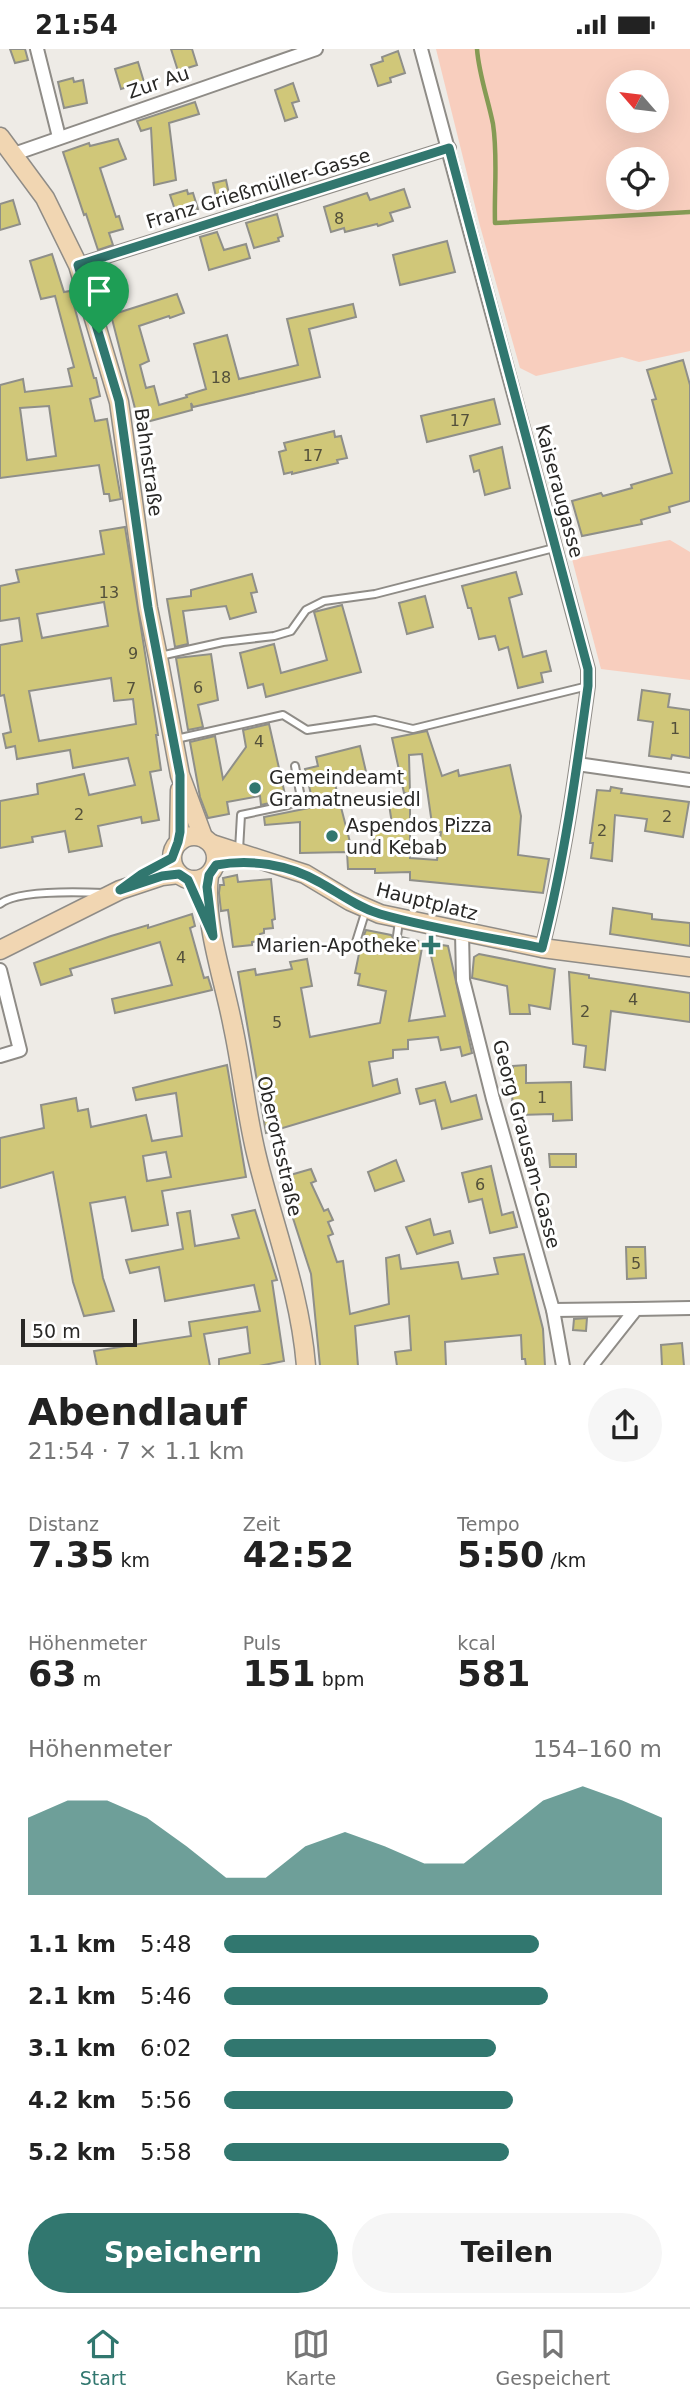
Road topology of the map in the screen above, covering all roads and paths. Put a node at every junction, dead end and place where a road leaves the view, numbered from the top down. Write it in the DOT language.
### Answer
graph roads {
  1 [pos="37,49"];
  2 [pos="316,49"];
  3 [pos="421,49"];
  4 [pos="0,137"];
  5 [pos="59,137"];
  6 [pos="449,148"];
  7 [pos="14,154"];
  8 [pos="78,265"];
  9 [pos="555,548"];
  10 [pos="158,657"];
  11 [pos="588,686"];
  12 [pos="174,739"];
  13 [pos="577,764"];
  14 [pos="295,766"];
  15 [pos="180,775"];
  16 [pos="690,780"];
  17 [pos="207,841"];
  18 [pos="239,852"];
  19 [pos="179,863"];
  20 [pos="270,864"];
  21 [pos="213,870"];
  22 [pos="116,891"];
  23 [pos="0,904"];
  24 [pos="366,909"];
  25 [pos="400,918"];
  26 [pos="462,932"];
  27 [pos="213,936"];
  28 [pos="397,936"];
  29 [pos="361,943"];
  30 [pos="2,945"];
  31 [pos="542,948"];
  32 [pos="690,967"];
  33 [pos="0,970"];
  34 [pos="0,1056"];
  35 [pos="690,1308"];
  36 [pos="636,1309"];
  37 [pos="552,1310"];
  38 [pos="306,1365"];
  39 [pos="564,1365"];
  40 [pos="592,1365"];
  1 -- 5 [label="street"];
  2 -- 5 [label="street, Zur Au"];
  3 -- 6 [label="street, Kaiseraugasse"];
  4 -- 7 [label="main road, Bahnstraße"];
  5 -- 7 [label="street, Zur Au"];
  6 -- 8 [label="street, Franz Grießmüller-Gasse"];
  6 -- 9 [label="street, Kaiseraugasse"];
  7 -- 8 [label="main road, Bahnstraße"];
  8 -- 10 [label="main road, Bahnstraße"];
  9 -- 10 [label="lane"];
  9 -- 11 [label="street, Kaiseraugasse"];
  10 -- 12 [label="main road, Bahnstraße"];
  11 -- 12 [label="lane"];
  11 -- 13 [label="street, Kaiseraugasse"];
  12 -- 15 [label="main road, Bahnstraße"];
  13 -- 16 [label="street"];
  13 -- 31 [label="street, Kaiseraugasse"];
  14 -- 18 [label="lane"];
  15 -- 17 [label="main road, Bahnstraße"];
  15 -- 19 [label="main road, Bahnstraße"];
  17 -- 18 [label="main road, Hauptplatz"];
  17 -- 19 [label="main road"];
  17 -- 21 [label="main road"];
  18 -- 20 [label="main road, Hauptplatz"];
  19 -- 21 [label="main road"];
  19 -- 22 [label="main road"];
  19 -- 27 [label="main road, Oberortsstraße"];
  20 -- 21 [label="main road, Hauptplatz"];
  20 -- 24 [label="main road, Hauptplatz"];
  21 -- 27 [label="main road, Oberortsstraße"];
  22 -- 23 [label="lane"];
  22 -- 30 [label="main road"];
  24 -- 25 [label="main road, Hauptplatz"];
  24 -- 29 [label="lane"];
  25 -- 26 [label="main road, Hauptplatz"];
  25 -- 28 [label="lane"];
  26 -- 31 [label="main road, Hauptplatz"];
  26 -- 37 [label="street, Georg Grausam-Gasse"];
  27 -- 38 [label="main road, Oberortsstraße"];
  31 -- 32 [label="main road, Hauptplatz"];
  33 -- 34 [label="street"];
  35 -- 36 [label="street"];
  36 -- 37 [label="street"];
  36 -- 40 [label="street"];
  37 -- 39 [label="street, Georg Grausam-Gasse"];
}
